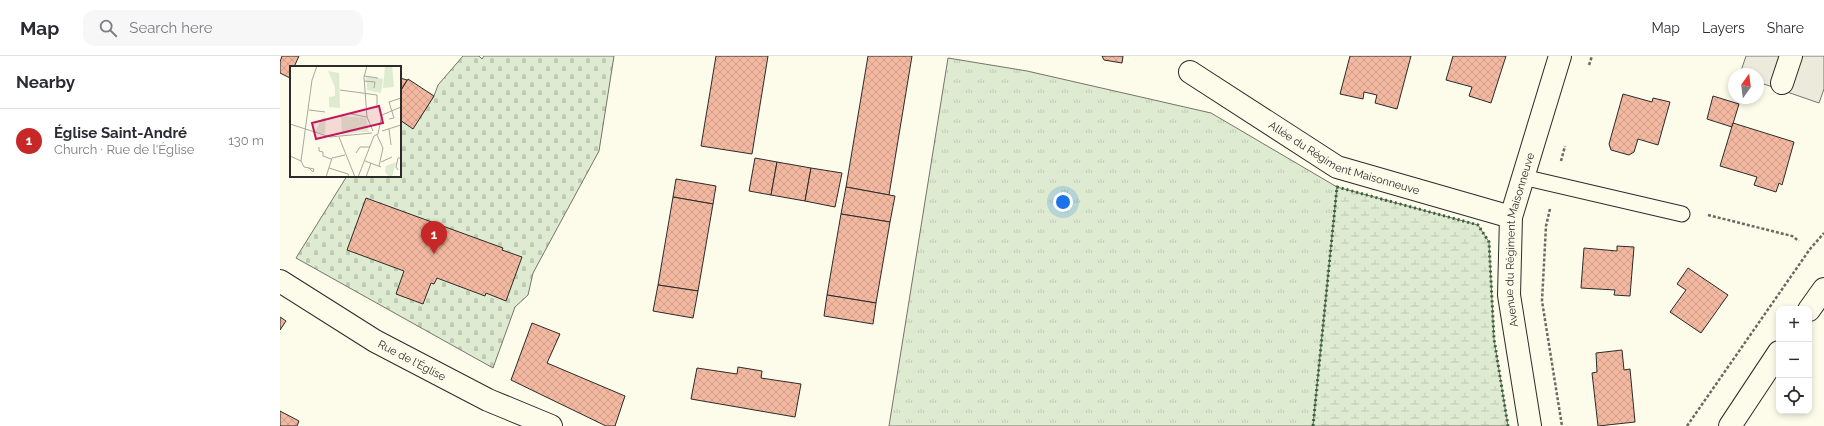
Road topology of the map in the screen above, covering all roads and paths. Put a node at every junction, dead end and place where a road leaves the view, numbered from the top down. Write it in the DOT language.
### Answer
graph roads {
  1 [pos="1560,56"];
  2 [pos="1791,56"];
  3 [pos="1190,72"];
  4 [pos="1782,83"];
  5 [pos="1523,177"];
  6 [pos="1556,185"];
  7 [pos="1682,214"];
  8 [pos="1511,217"];
  9 [pos="1824,233"];
  10 [pos="1799,241"];
  11 [pos="280,281"];
  12 [pos="1824,289"];
  13 [pos="1812,306"];
  14 [pos="1776,357"];
  15 [pos="551,426"];
  16 [pos="1530,426"];
  17 [pos="1562,426"];
  18 [pos="1687,426"];
  19 [pos="1730,426"];
  1 -- 5 [label="street, Avenue du Régiment Maisonneuve"];
  2 -- 4 [label="street"];
  3 -- 8 [label="street, Allée du Régiment Maisonneuve"];
  5 -- 6 [label="lane"];
  5 -- 8 [label="street, Avenue du Régiment Maisonneuve"];
  6 -- 7 [label="lane"];
  6 -- 17 [label="path"];
  7 -- 10 [label="path"];
  8 -- 16 [label="street, Avenue du Régiment Maisonneuve"];
  9 -- 18 [label="path"];
  11 -- 15 [label="street, Rue de l'Église"];
  12 -- 13 [label="street"];
  14 -- 19 [label="street"];
}
